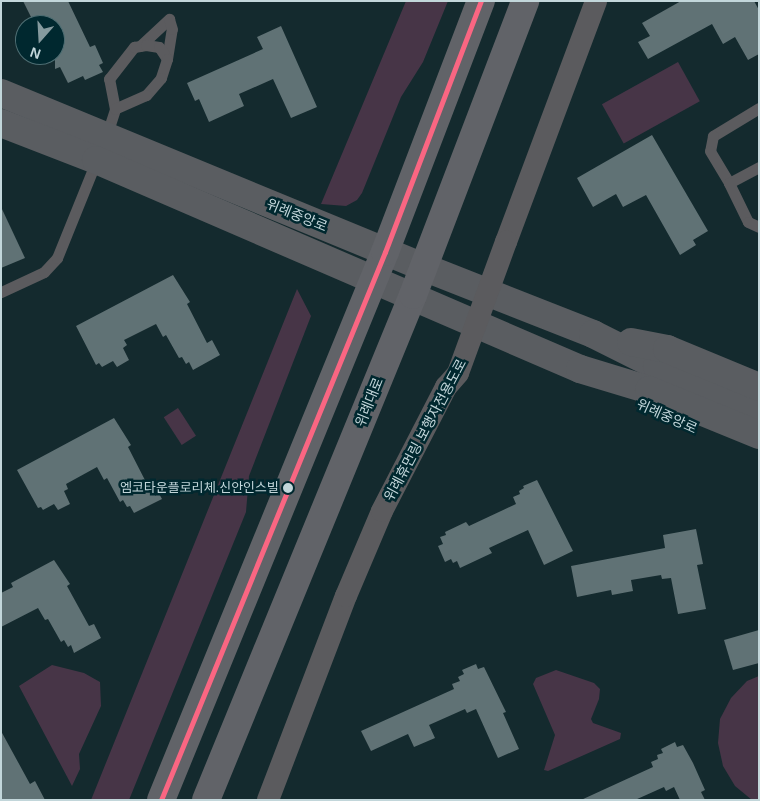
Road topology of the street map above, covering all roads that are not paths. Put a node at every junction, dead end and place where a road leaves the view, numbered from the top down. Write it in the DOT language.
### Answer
graph roads {
  1 [pos="481,1"];
  2 [pos="526,1"];
  3 [pos="596,1"];
  4 [pos="140,46"];
  5 [pos="167,59"];
  6 [pos="1,93"];
  7 [pos="759,108"];
  8 [pos="115,109"];
  9 [pos="1,123"];
  10 [pos="101,148"];
  11 [pos="759,167"];
  12 [pos="729,183"];
  13 [pos="759,227"];
  14 [pos="385,252"];
  15 [pos="424,267"];
  16 [pos="374,278"];
  17 [pos="1,292"];
  18 [pos="413,295"];
  19 [pos="593,334"];
  20 [pos="580,369"];
  21 [pos="759,387"];
  22 [pos="759,408"];
  23 [pos="759,435"];
  24 [pos="759,455"];
  25 [pos="161,800"];
  26 [pos="206,800"];
  27 [pos="268,800"];
  1 -- 14 [label="main road"];
  2 -- 15 [label="main road, 위례대로"];
  3 -- 27 [label="street, 위례휴먼링 보행자전용도로, bridge"];
  4 -- 5 [label="lane"];
  4 -- 5 [label="lane"];
  4 -- 8 [label="lane"];
  5 -- 8 [label="lane"];
  6 -- 10 [label="main road, 위례중앙로"];
  7 -- 12 [label="lane"];
  8 -- 10 [label="lane"];
  9 -- 10 [label="main road, 위례중앙로"];
  10 -- 14 [label="main road, 위례중앙로"];
  10 -- 16 [label="main road, 위례중앙로"];
  10 -- 17 [label="lane"];
  11 -- 12 [label="lane"];
  12 -- 13 [label="lane"];
  14 -- 15 [label="main road, 위례중앙로"];
  14 -- 16 [label="main road"];
  15 -- 18 [label="main road, 위례대로"];
  15 -- 19 [label="main road, 위례중앙로"];
  16 -- 18 [label="main road, 위례중앙로"];
  16 -- 25 [label="main road"];
  18 -- 20 [label="main road, 위례중앙로"];
  18 -- 26 [label="main road, 위례대로"];
  19 -- 21 [label="main road, 위례중앙로"];
  19 -- 22 [label="main road, 위례중앙로"];
  20 -- 23 [label="main road, 위례중앙로"];
  20 -- 24 [label="main road, 위례중앙로"];
}
